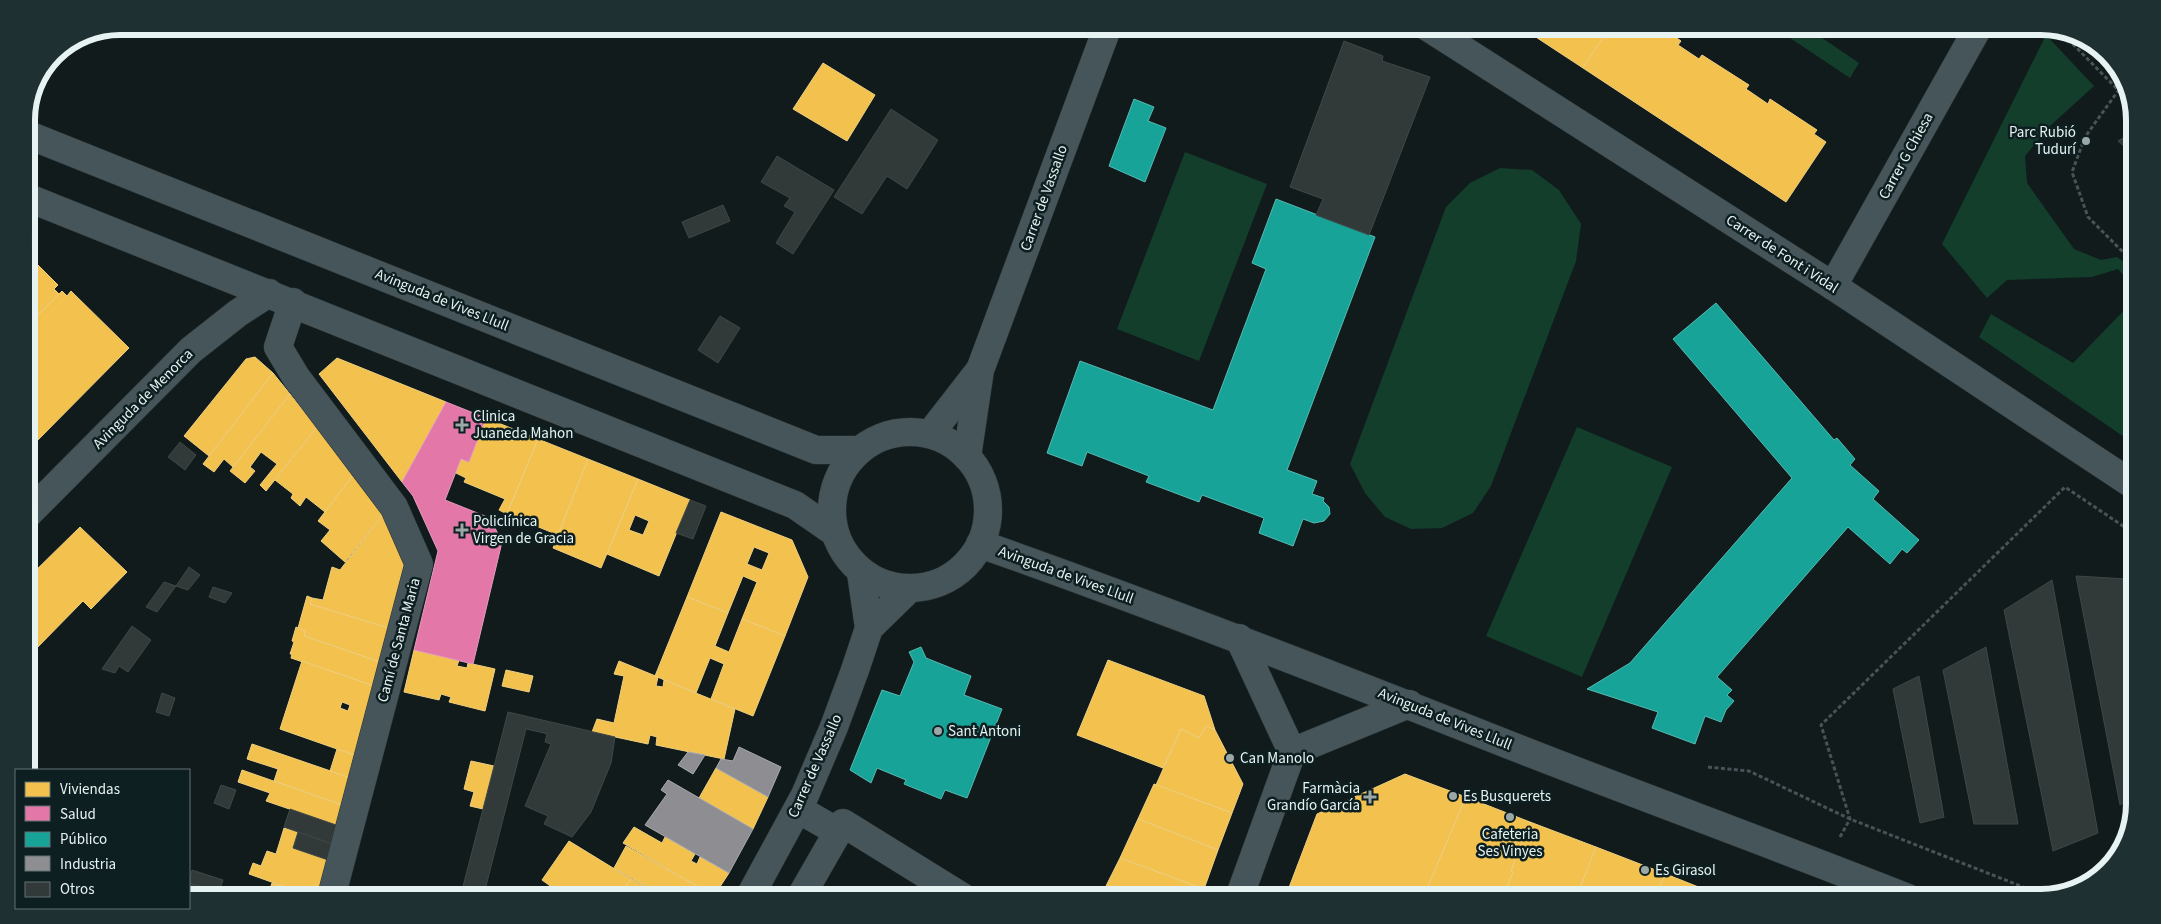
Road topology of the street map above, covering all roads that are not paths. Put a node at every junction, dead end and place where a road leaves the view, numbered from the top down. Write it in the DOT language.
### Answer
graph roads {
  1 [pos="1105,35"];
  2 [pos="1440,35"];
  3 [pos="1973,35"];
  4 [pos="35,138"];
  5 [pos="35,200"];
  6 [pos="1833,286"];
  7 [pos="281,298"];
  8 [pos="980,370"];
  9 [pos="930,434"];
  10 [pos="860,450"];
  11 [pos="967,457"];
  12 [pos="2126,480"];
  13 [pos="35,507"];
  14 [pos="834,532"];
  15 [pos="980,544"];
  16 [pos="861,573"];
  17 [pos="909,589"];
  18 [pos="869,628"];
  19 [pos="1239,638"];
  20 [pos="1409,704"];
  21 [pos="1292,752"];
  22 [pos="798,809"];
  23 [pos="838,832"];
  24 [pos="334,889"];
  25 [pos="754,889"];
  26 [pos="811,889"];
  27 [pos="949,889"];
  28 [pos="1242,889"];
  29 [pos="1885,889"];
  1 -- 8 [label="street, Carrer de Vassallo"];
  2 -- 6 [label="street, Carrer de Font i Vidal"];
  3 -- 6 [label="street, Carrer G Chiesa"];
  4 -- 10 [label="street, Avinguda de Vives Llull"];
  5 -- 7 [label="street"];
  6 -- 12 [label="street, Carrer de Font i Vidal"];
  7 -- 13 [label="street, Avinguda de Menorca"];
  7 -- 14 [label="street"];
  7 -- 24 [label="street, Camí de Santa Maria"];
  8 -- 9 [label="street, Carrer de Vassallo"];
  8 -- 11 [label="street, Carrer de Vassallo"];
  9 -- 10 [label="street"];
  9 -- 11 [label="street"];
  10 -- 14 [label="street"];
  11 -- 15 [label="street"];
  14 -- 16 [label="street"];
  15 -- 17 [label="street"];
  15 -- 19 [label="street, Avinguda de Vives Llull"];
  16 -- 17 [label="street"];
  16 -- 18 [label="street"];
  17 -- 18 [label="street"];
  18 -- 22 [label="street, Carrer de Vassallo"];
  19 -- 20 [label="street, Avinguda de Vives Llull"];
  19 -- 21 [label="street"];
  20 -- 21 [label="street"];
  20 -- 29 [label="street, Avinguda de Vives Llull"];
  21 -- 28 [label="street"];
  22 -- 23 [label="street"];
  22 -- 25 [label="street, Carrer de Vassallo"];
  23 -- 26 [label="street"];
  23 -- 27 [label="street"];
}
